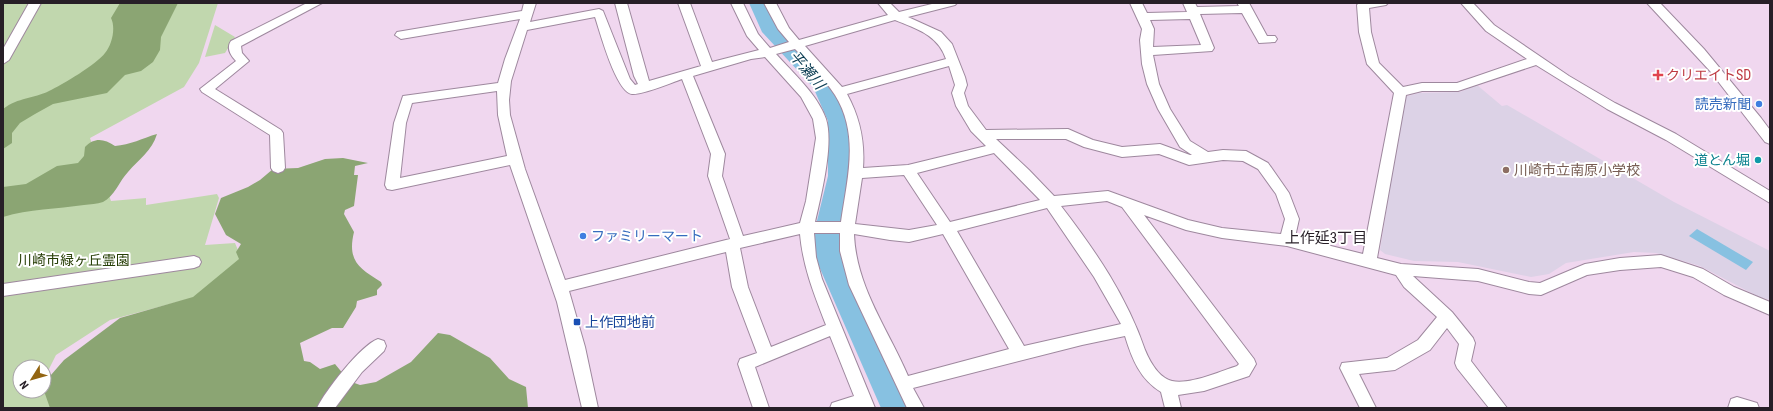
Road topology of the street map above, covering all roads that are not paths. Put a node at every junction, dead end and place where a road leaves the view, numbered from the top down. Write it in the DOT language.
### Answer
graph roads {
  1 [pos="35,3"];
  2 [pos="316,3"];
  3 [pos="620,3"];
  4 [pos="684,3"];
  5 [pos="738,3"];
  6 [pos="770,3"];
  7 [pos="884,3"];
  8 [pos="951,3"];
  9 [pos="1136,3"];
  10 [pos="1382,3"];
  11 [pos="1467,3"];
  12 [pos="1653,3"];
  13 [pos="1245,6"];
  14 [pos="602,8"];
  15 [pos="1192,10"];
  16 [pos="527,15"];
  17 [pos="896,16"];
  18 [pos="1144,17"];
  19 [pos="400,35"];
  20 [pos="1271,39"];
  21 [pos="796,43"];
  22 [pos="1147,51"];
  23 [pos="770,52"];
  24 [pos="3,60"];
  25 [pos="1537,60"];
  26 [pos="953,61"];
  27 [pos="708,68"];
  28 [pos="687,76"];
  29 [pos="504,86"];
  30 [pos="646,87"];
  31 [pos="841,92"];
  32 [pos="1400,92"];
  33 [pos="984,135"];
  34 [pos="1770,139"];
  35 [pos="997,148"];
  36 [pos="1207,158"];
  37 [pos="515,159"];
  38 [pos="278,168"];
  39 [pos="908,170"];
  40 [pos="854,174"];
  41 [pos="1770,198"];
  42 [pos="1052,202"];
  43 [pos="1127,203"];
  44 [pos="806,227"];
  45 [pos="848,228"];
  46 [pos="948,228"];
  47 [pos="1287,240"];
  48 [pos="735,243"];
  49 [pos="1369,261"];
  50 [pos="194,262"];
  51 [pos="1401,270"];
  52 [pos="560,287"];
  53 [pos="3,290"];
  54 [pos="1770,309"];
  55 [pos="1447,316"];
  56 [pos="834,328"];
  57 [pos="1130,329"];
  58 [pos="378,346"];
  59 [pos="1020,353"];
  60 [pos="766,356"];
  61 [pos="904,384"];
  62 [pos="1168,387"];
  63 [pos="865,404"];
  64 [pos="325,408"];
  65 [pos="590,408"];
  66 [pos="761,408"];
  67 [pos="838,408"];
  68 [pos="916,408"];
  69 [pos="1173,408"];
  70 [pos="1368,408"];
  71 [pos="1499,408"];
  72 [pos="1736,408"];
  73 [pos="1751,408"];
  1 -- 24 [label="street"];
  2 -- 38 [label="street"];
  3 -- 30 [label="street"];
  4 -- 27 [label="street"];
  5 -- 23 [label="street"];
  6 -- 21 [label="street"];
  7 -- 17 [label="street"];
  8 -- 17 [label="street"];
  9 -- 18 [label="street"];
  10 -- 32 [label="street"];
  11 -- 25 [label="street"];
  12 -- 34 [label="street"];
  13 -- 15 [label="street"];
  13 -- 20 [label="street"];
  14 -- 16 [label="street"];
  14 -- 30 [label="street"];
  15 -- 18 [label="street"];
  15 -- 22 [label="street"];
  16 -- 19 [label="street"];
  16 -- 29 [label="street"];
  17 -- 21 [label="street"];
  17 -- 26 [label="street"];
  18 -- 22 [label="street"];
  21 -- 23 [label="street"];
  21 -- 31 [label="street"];
  22 -- 36 [label="street"];
  23 -- 27 [label="street"];
  23 -- 44 [label="street"];
  25 -- 32 [label="street"];
  25 -- 41 [label="street"];
  26 -- 31 [label="street"];
  26 -- 33 [label="street"];
  27 -- 28 [label="street"];
  28 -- 30 [label="street"];
  28 -- 48 [label="street"];
  29 -- 37 [label="street"];
  29 -- 37 [label="street"];
  31 -- 40 [label="street"];
  32 -- 49 [label="street"];
  33 -- 35 [label="street"];
  33 -- 36 [label="street"];
  35 -- 39 [label="street"];
  35 -- 42 [label="street"];
  36 -- 47 [label="street"];
  37 -- 52 [label="street"];
  39 -- 40 [label="street"];
  39 -- 46 [label="street"];
  40 -- 45 [label="street"];
  42 -- 43 [label="street"];
  42 -- 46 [label="street"];
  42 -- 57 [label="street"];
  43 -- 47 [label="street"];
  43 -- 62 [label="street"];
  44 -- 45 [label="street"];
  44 -- 48 [label="street"];
  44 -- 56 [label="street"];
  45 -- 46 [label="street"];
  45 -- 61 [label="street"];
  46 -- 59 [label="street"];
  47 -- 49 [label="street"];
  48 -- 52 [label="street"];
  48 -- 60 [label="street"];
  49 -- 51 [label="street"];
  50 -- 53 [label="street"];
  51 -- 54 [label="street"];
  51 -- 55 [label="street"];
  52 -- 65 [label="street"];
  55 -- 70 [label="street"];
  55 -- 71 [label="street"];
  56 -- 60 [label="street"];
  56 -- 63 [label="street"];
  57 -- 59 [label="street"];
  57 -- 62 [label="street"];
  58 -- 64 [label="street"];
  59 -- 61 [label="street"];
  60 -- 66 [label="street"];
  61 -- 68 [label="street"];
  62 -- 69 [label="street"];
  63 -- 67 [label="street"];
  72 -- 73 [label="street"];
}
